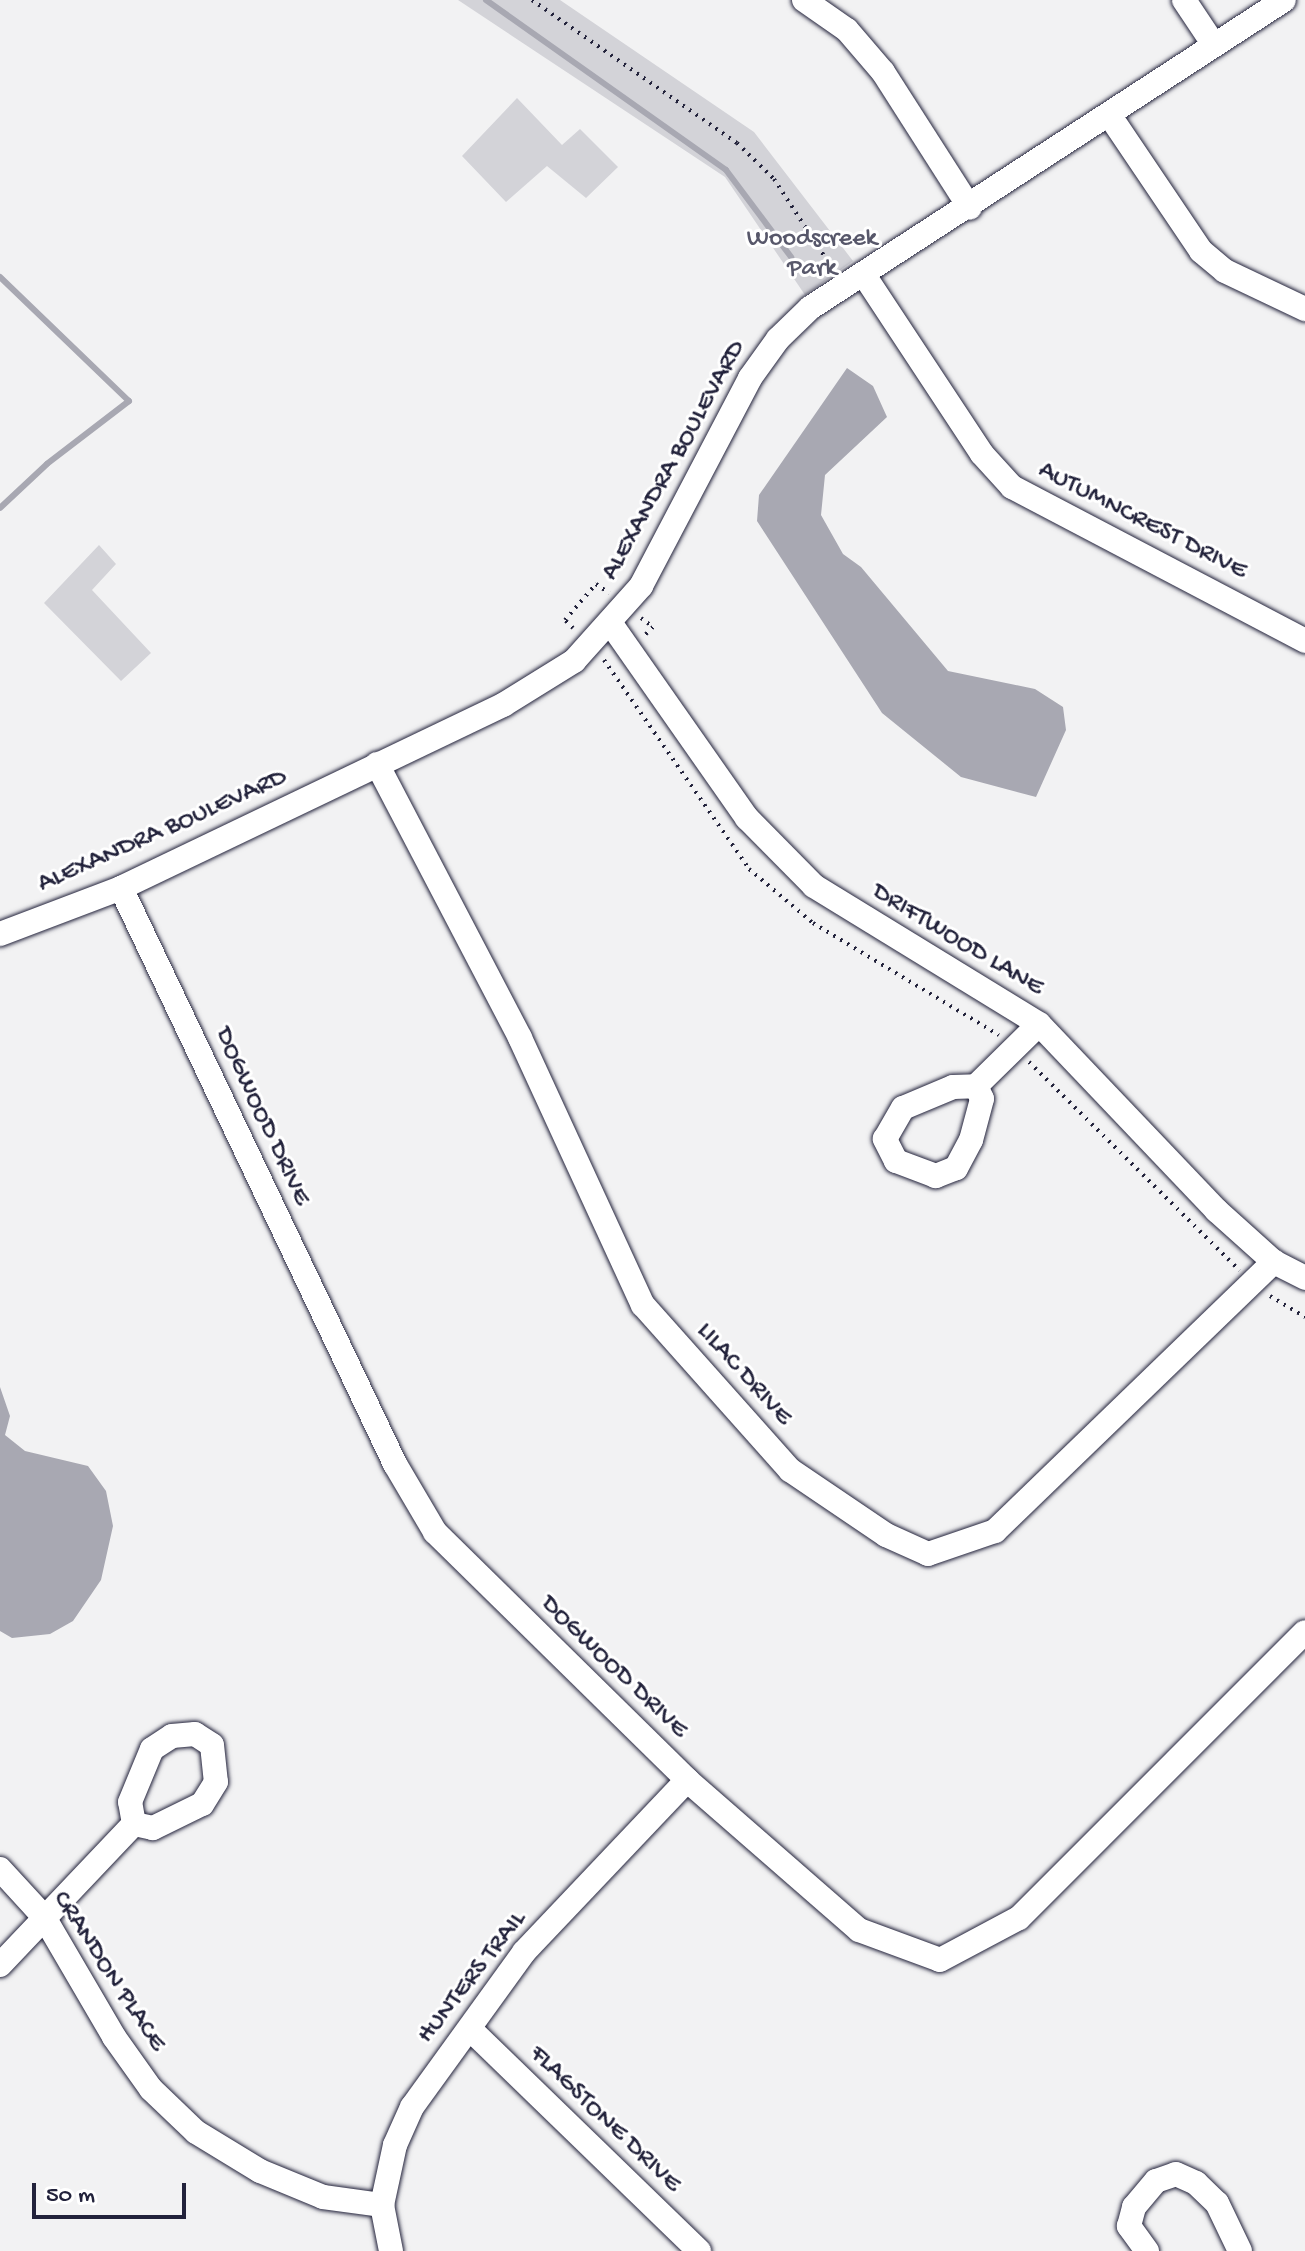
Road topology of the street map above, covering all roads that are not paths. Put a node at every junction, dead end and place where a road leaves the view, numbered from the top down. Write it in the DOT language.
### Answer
graph roads {
  1 [pos="804,0"];
  2 [pos="1184,0"];
  3 [pos="1284,0"];
  4 [pos="1214,45"];
  5 [pos="1110,116"];
  6 [pos="970,208"];
  7 [pos="854,281"];
  8 [pos="1305,309"];
  9 [pos="611,624"];
  10 [pos="1305,641"];
  11 [pos="377,764"];
  12 [pos="121,888"];
  13 [pos="0,934"];
  14 [pos="1039,1024"];
  15 [pos="976,1086"];
  16 [pos="1274,1262"];
  17 [pos="1305,1278"];
  18 [pos="1305,1632"];
  19 [pos="687,1780"];
  20 [pos="134,1824"];
  21 [pos="0,1869"];
  22 [pos="44,1917"];
  23 [pos="0,1965"];
  24 [pos="470,2029"];
  25 [pos="382,2205"];
  26 [pos="391,2251"];
  27 [pos="699,2251"];
  28 [pos="1147,2251"];
  29 [pos="1240,2251"];
  1 -- 6 [label="street"];
  2 -- 4 [label="street"];
  3 -- 4 [label="street, ALEXANDRA BOULEVARD"];
  4 -- 5 [label="street, ALEXANDRA BOULEVARD"];
  5 -- 6 [label="street, ALEXANDRA BOULEVARD"];
  5 -- 8 [label="street"];
  6 -- 7 [label="street, ALEXANDRA BOULEVARD"];
  7 -- 9 [label="street, ALEXANDRA BOULEVARD"];
  7 -- 10 [label="street, AUTUMNCREST DRIVE"];
  9 -- 11 [label="street, ALEXANDRA BOULEVARD"];
  9 -- 14 [label="street, DRIFTWOOD LANE"];
  11 -- 12 [label="street, ALEXANDRA BOULEVARD"];
  11 -- 16 [label="street, LILAC DRIVE"];
  12 -- 13 [label="street, ALEXANDRA BOULEVARD"];
  12 -- 19 [label="street, DOGWOOD DRIVE"];
  14 -- 15 [label="street"];
  14 -- 16 [label="street, DRIFTWOOD LANE"];
  16 -- 17 [label="street, DRIFTWOOD LANE"];
  18 -- 19 [label="street, DOGWOOD DRIVE"];
  19 -- 24 [label="street, HUNTERS TRAIL"];
  20 -- 22 [label="street"];
  21 -- 22 [label="street, CRANDON PLACE"];
  22 -- 23 [label="street"];
  22 -- 25 [label="street, CRANDON PLACE"];
  24 -- 25 [label="street, HUNTERS TRAIL"];
  24 -- 27 [label="street, FLAGSTONE DRIVE"];
  25 -- 26 [label="street, HUNTERS TRAIL"];
  28 -- 29 [label="street"];
}
